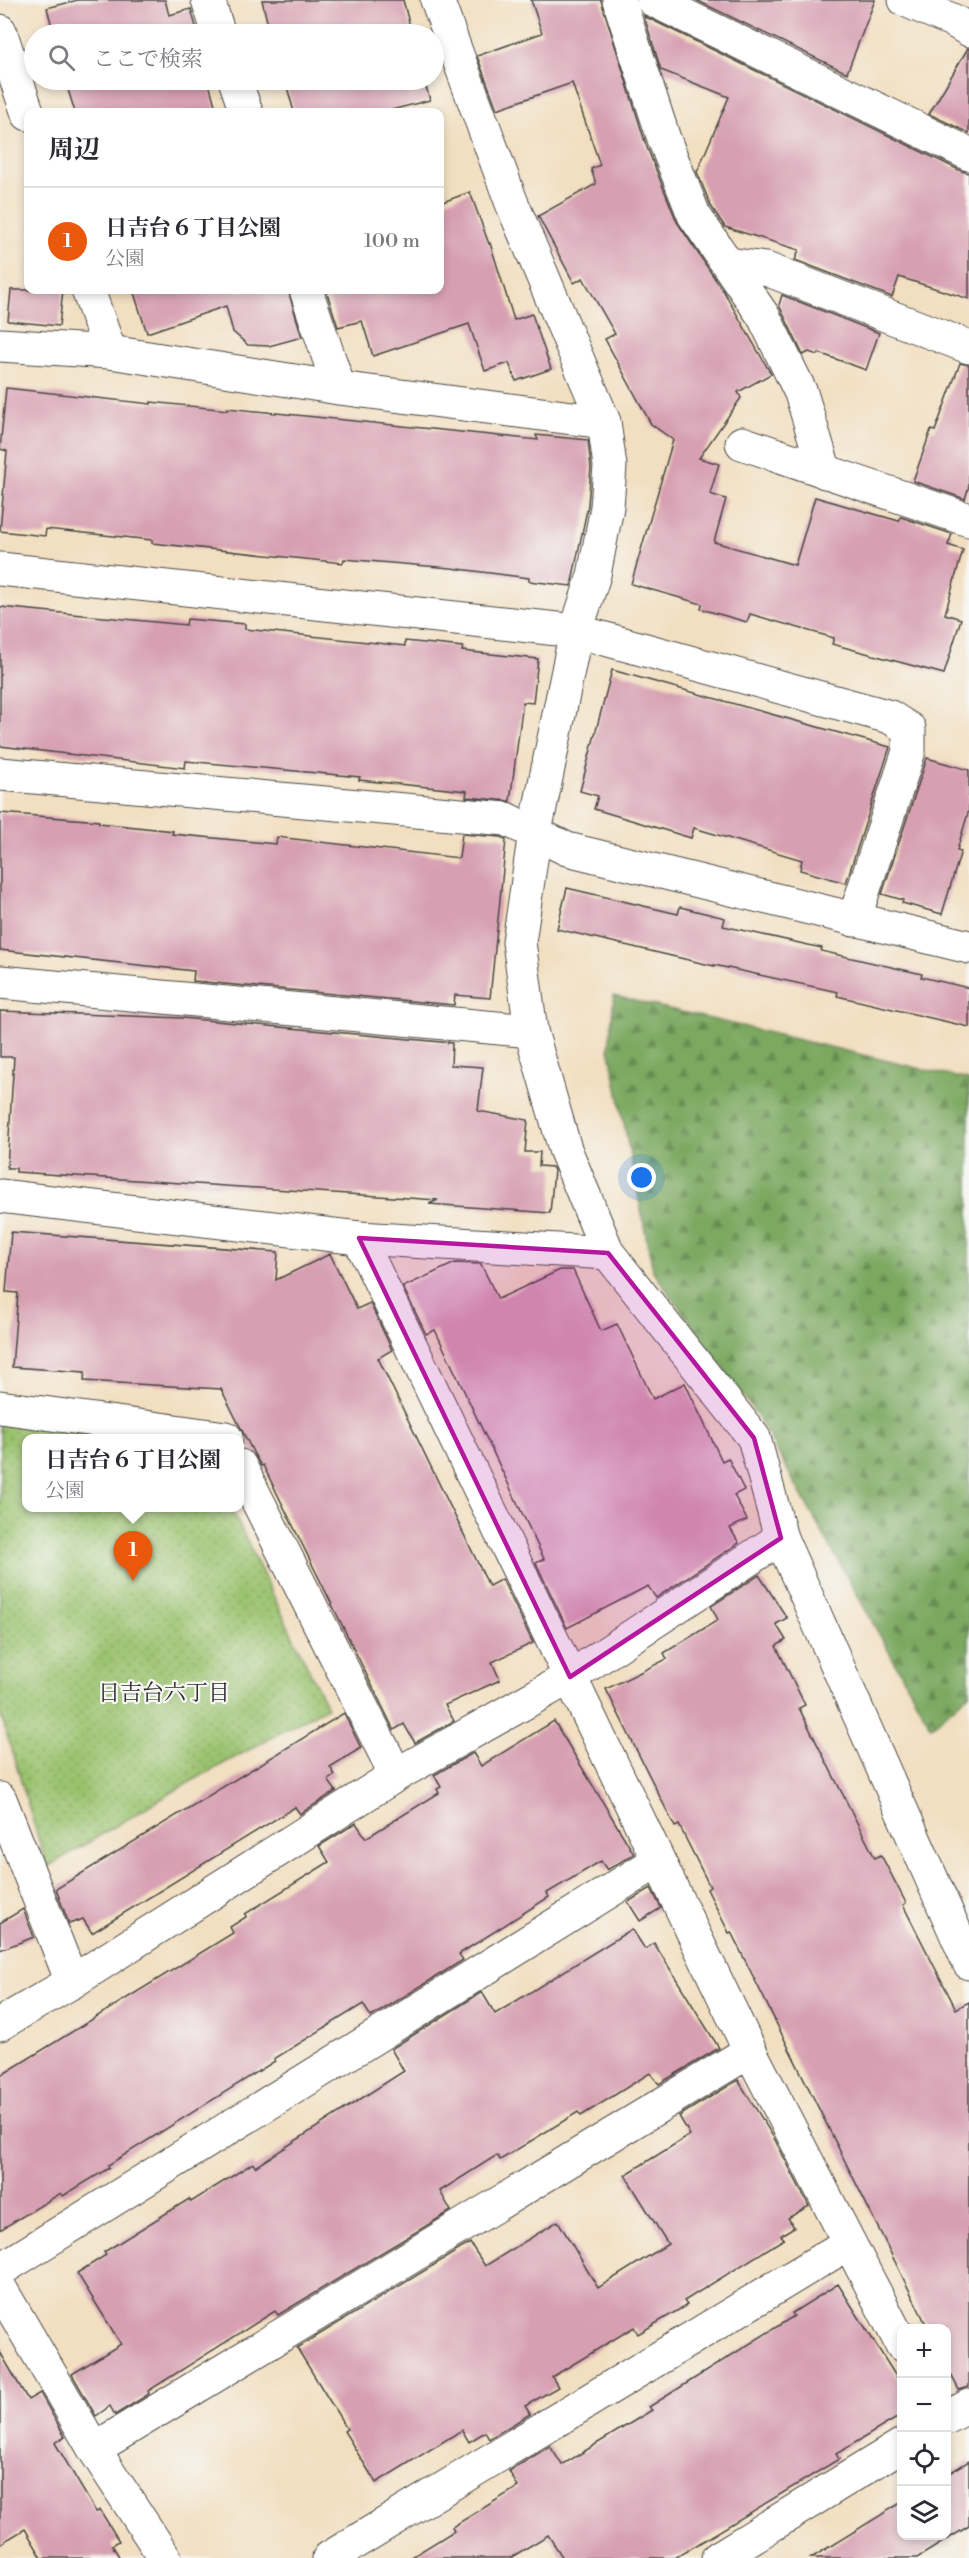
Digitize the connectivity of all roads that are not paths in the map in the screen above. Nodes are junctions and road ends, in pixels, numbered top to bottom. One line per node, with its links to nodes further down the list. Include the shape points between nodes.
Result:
1 (208, 0): 7 (street)
2 (437, 0): 20 (street, via 511,201)
3 (619, 0): 13 (street, via 664,139 694,215)
4 (653, 0): 12 (street)
5 (905, 0): 6 (street)
6 (960, 17)
7 (216, 24)
8 (0, 30): 10 (street)
9 (238, 90): 11 (street)
10 (26, 108)
11 (245, 108)
12 (969, 154)
13 (728, 264): 17 (street, via 766,269); 22 (street, via 764,317 801,393)
14 (89, 294): 18 (street)
15 (307, 294): 19 (street)
16 (0, 345): 18 (street)
17 (969, 347)
18 (110, 352): 19 (street)
19 (339, 388): 20 (street)
20 (604, 422): 25 (street, via 610,466 607,507 594,575)
21 (742, 443): 22 (street)
22 (825, 472): 23 (street)
23 (969, 520)
24 (0, 569): 25 (street)
25 (576, 631): 27 (street); 28 (street, via 890,717 909,729 909,751)
26 (0, 774): 27 (street, via 506,819)
27 (535, 832): 28 (street, via 567,849); 31 (street, via 519,942)
28 (854, 920): 29 (street)
29 (969, 947)
30 (0, 982): 31 (street)
31 (531, 1031): 34 (street, via 565,1149)
32 (0, 1196): 33 (street)
33 (359, 1238): 34 (street); 39 (street)
34 (608, 1253): 38 (street, via 754,1438)
35 (0, 1407): 36 (street)
36 (197, 1434)
37 (244, 1474): 40 (street)
38 (781, 1538): 39 (street); 43 (street)
39 (570, 1677): 40 (street); 42 (street)
40 (396, 1775): 44 (street)
41 (0, 1799): 44 (street)
42 (658, 1860): 46 (street); 48 (street)
43 (969, 1963)
44 (72, 1982): 45 (street)
45 (0, 2024)
46 (750, 2051): 47 (street); 54 (street)
47 (849, 2243): 50 (street); 56 (street)
48 (0, 2270)
49 (0, 2288): 54 (street)
50 (897, 2335)
51 (969, 2406): 52 (street)
52 (951, 2415)
53 (897, 2448): 57 (street)
54 (94, 2449): 55 (street)
55 (165, 2558)
56 (329, 2558)
57 (718, 2558)

